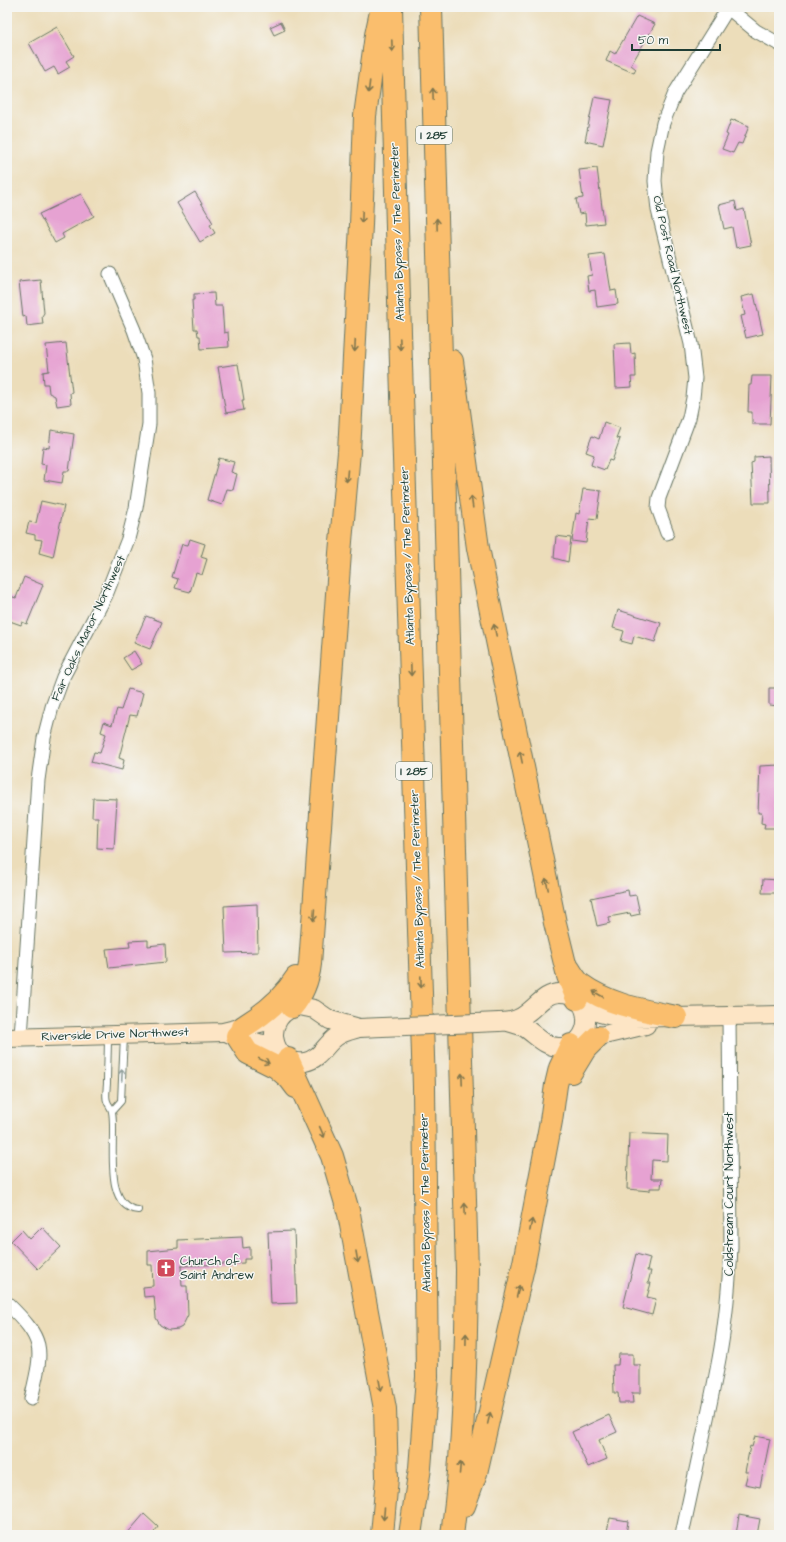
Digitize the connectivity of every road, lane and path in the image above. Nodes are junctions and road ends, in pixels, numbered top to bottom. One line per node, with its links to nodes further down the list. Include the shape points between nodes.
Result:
1 (382, 7): 9 (highway, one-way to 9, via 365,116 349,452)
2 (391, 7): 31 (highway, Atlanta Bypass / The Perimeter / I 285, one-way to 31, via 424,1110 427,1377 420,1468)
3 (431, 7): 6 (highway, I 285, one-way to 3)
4 (728, 8): 5 (street, via 756,31); 8 (street, Old Post Road Northwest, via 675,93 663,123 657,151 655,180 658,210 691,344 695,378 689,418 659,498 658,508)
5 (779, 44)
6 (438, 263): 10 (highway, one-way to 6, via 478,548); 32 (highway, I 285, one-way to 6, via 462,1438 467,1270)
7 (110, 274): 21 (street, Fair Oaks Manor Northwest, via 144,359 149,393 148,424 136,508 128,539 106,595 63,677 44,738)
8 (667, 533)
9 (312, 940): 12 (highway, via 308,978 304,989); 18 (highway, via 290,987 276,1003)
10 (565, 964): 11 (highway); 15 (highway, one-way to 10, via 612,1002 579,983)
11 (580, 1003): 15 (street, via 600,1013 620,1018); 16 (street, via 569,995 552,994 527,1014); 22 (street, via 586,1014 585,1030)
12 (285, 1012): 17 (street, via 307,1006 330,1020); 18 (street, Riverside Drive Northwest, via 268,1021); 23 (street, via 274,1031)
13 (779, 1015): 14 (street)
14 (729, 1016): 15 (street); 33 (street, Coldstream Court Northwest, via 729,1274 719,1360)
15 (676, 1017): 20 (street)
16 (503, 1022): 17 (street, bridge); 22 (street, via 526,1029 552,1046 560,1047)
17 (359, 1028): 23 (street, Riverside Drive Northwest, via 337,1036 320,1055 305,1062 297,1062)
18 (234, 1032): 19 (street, Riverside Drive Northwest); 23 (street, Riverside Drive Northwest); 24 (highway, one-way to 24, via 248,1053 276,1067 290,1079)
19 (116, 1034): 21 (street, Riverside Drive Northwest); 25 (lane, via 107,1100); 25 (lane, one-way to 19, via 121,1101)
20 (597, 1037): 22 (street); 26 (highway, via 584,1049 576,1062)
21 (14, 1038)
22 (573, 1043): 26 (highway, via 560,1068)
23 (282, 1052): 24 (highway)
24 (308, 1102): 30 (highway, one-way to 30, via 332,1156 349,1214 385,1409 387,1478)
25 (112, 1111): 27 (lane, via 115,1184 126,1206)
26 (551, 1121): 32 (highway, one-way to 26, via 476,1473 524,1263)
27 (138, 1210)
28 (7, 1303): 29 (street, via 29,1325 38,1344 38,1368)
29 (31, 1399)
30 (382, 1535)
31 (410, 1535)
32 (452, 1535)
33 (682, 1535)

